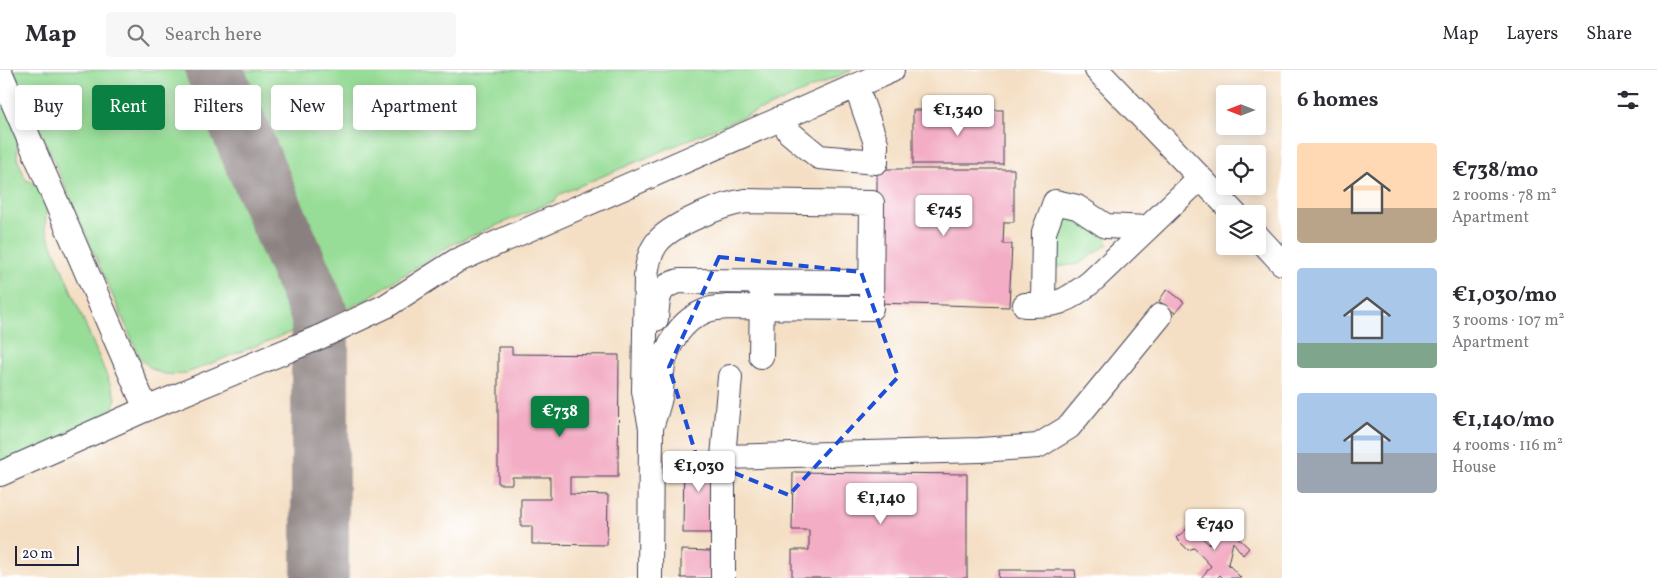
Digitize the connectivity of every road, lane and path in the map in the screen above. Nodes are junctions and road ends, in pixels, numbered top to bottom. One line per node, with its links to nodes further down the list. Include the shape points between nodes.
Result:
1 (892, 70): 4 (lane)
2 (1097, 70): 6 (lane)
3 (0, 72): 18 (lane)
4 (856, 86): 5 (lane); 5 (lane, via 876,143 876,162 819,157 790,133)
5 (781, 118): 18 (lane, via 456,261 386,306 320,337)
6 (1200, 178): 7 (lane); 8 (lane)
7 (1226, 205)
8 (1147, 228): 8 (lane, via 1072,297 1060,303 1034,305 1044,232 1055,202 1077,208 1106,226)
9 (1266, 246): 10 (lane)
10 (1282, 263)
11 (762, 282): 12 (lane); 13 (lane); 15 (lane, via 679,281 668,284 658,298 656,328)
12 (871, 282): 13 (lane, via 871,308); 15 (lane, via 872,203 733,203 668,232 656,244 648,260 646,277)
13 (762, 308): 16 (lane); 19 (lane, via 709,310 696,316 674,336 666,353 661,392)
14 (1160, 316): 20 (lane, via 1069,427 1038,446)
15 (645, 351): 19 (lane, via 644,392)
16 (761, 356)
17 (730, 377): 20 (lane)
18 (146, 409): 21 (lane)
19 (651, 428): 22 (lane)
20 (723, 457): 23 (lane)
21 (0, 474)
22 (650, 578)
23 (723, 578)

